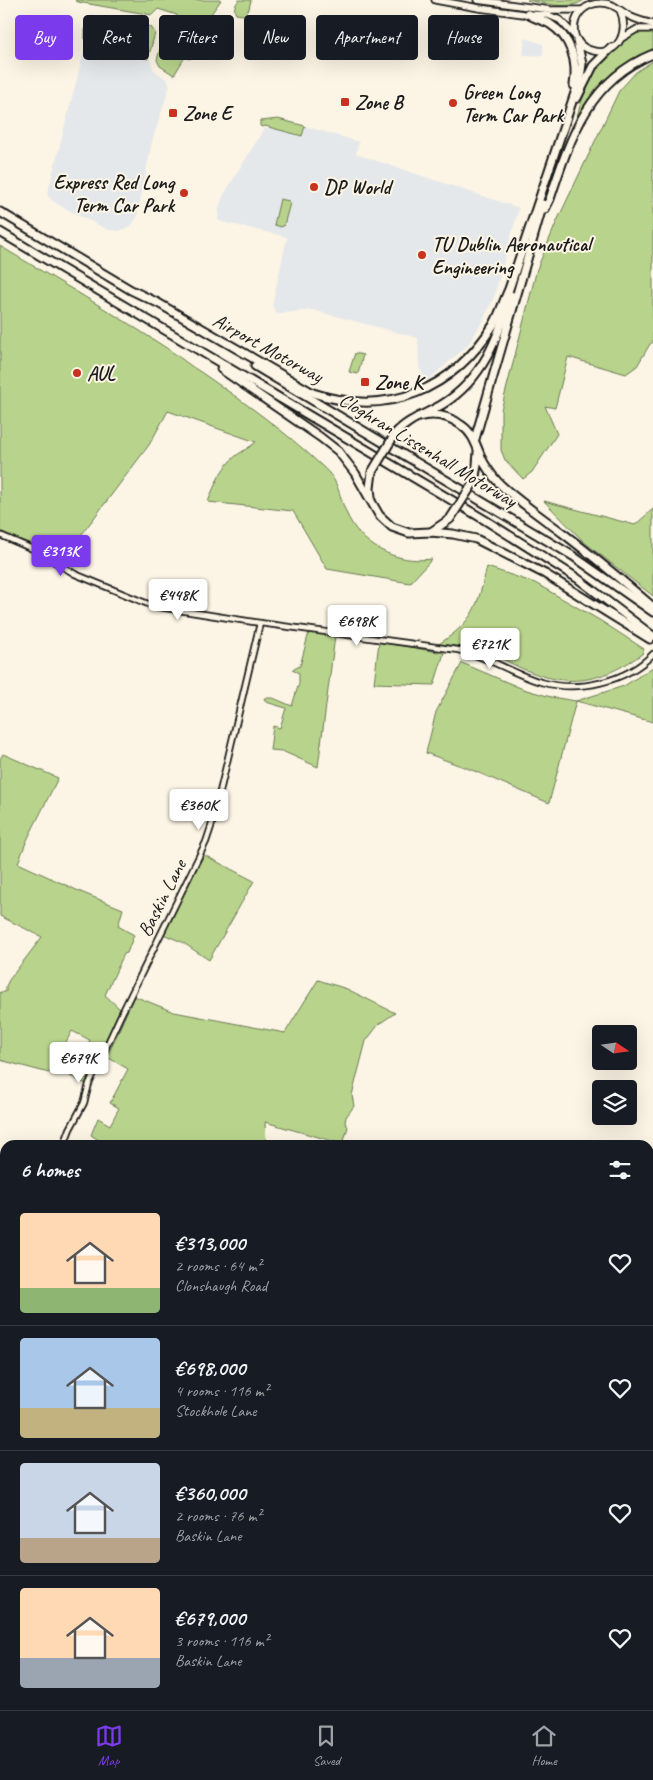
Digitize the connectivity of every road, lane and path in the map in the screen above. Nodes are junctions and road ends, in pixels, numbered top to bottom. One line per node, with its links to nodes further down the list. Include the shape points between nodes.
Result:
1 (435, 0): 5 (main road)
2 (477, 0): 3 (main road, via 551,10)
3 (582, 10): 4 (main road, via 601,3 612,4); 8 (main road, via 575,24)
4 (620, 10): 6 (main road, via 637,20); 9 (main road, via 624,28)
5 (528, 14): 8 (main road, via 554,17); 12 (highway, via 560,32 573,53 576,76)
6 (653, 24)
7 (653, 29): 9 (main road, via 638,29)
8 (576, 39): 10 (main road, via 594,51); 12 (highway, Airport Motorway, via 582,70)
9 (619, 41): 10 (main road)
10 (611, 48): 15 (highway, via 593,66 577,99)
11 (653, 54): 15 (highway, via 635,62 610,81 590,103)
12 (568, 112): 13 (highway, Airport Motorway)
13 (537, 209): 17 (highway, Airport Motorway, via 495,322 476,348 431,386 392,400 348,402 313,393); 19 (highway, via 500,329 488,356 456,396)
14 (0, 212): 17 (highway, Airport Motorway)
15 (539, 221): 20 (highway)
16 (0, 232): 18 (highway)
17 (131, 290): 26 (highway, Cloghran Lissenhall Motorway, via 573,556)
18 (154, 324): 22 (highway, via 330,444 350,465); 28 (highway, Cloghran Lissenhall Motorway, via 485,520 577,578)
19 (418, 417): 20 (highway, via 428,414 448,418 463,426); 22 (highway, bridge, via 407,422 395,434 372,472)
20 (474, 439): 21 (highway)
21 (478, 449): 23 (highway, bridge, via 474,482 450,519); 25 (highway, via 492,476 505,489)
22 (372, 503): 23 (highway, via 392,527 409,533)
23 (430, 532): 29 (highway, via 476,539 545,574)
24 (0, 535): 27 (street, via 35,550 75,574 142,603)
25 (653, 607)
26 (653, 612)
27 (260, 623): 30 (street, via 468,652 527,677 558,685 592,685 610,680); 31 (street, Baskin Lane, via 206,842 117,1023)
28 (653, 636)
29 (653, 641)
30 (651, 656)
31 (66, 1140)

